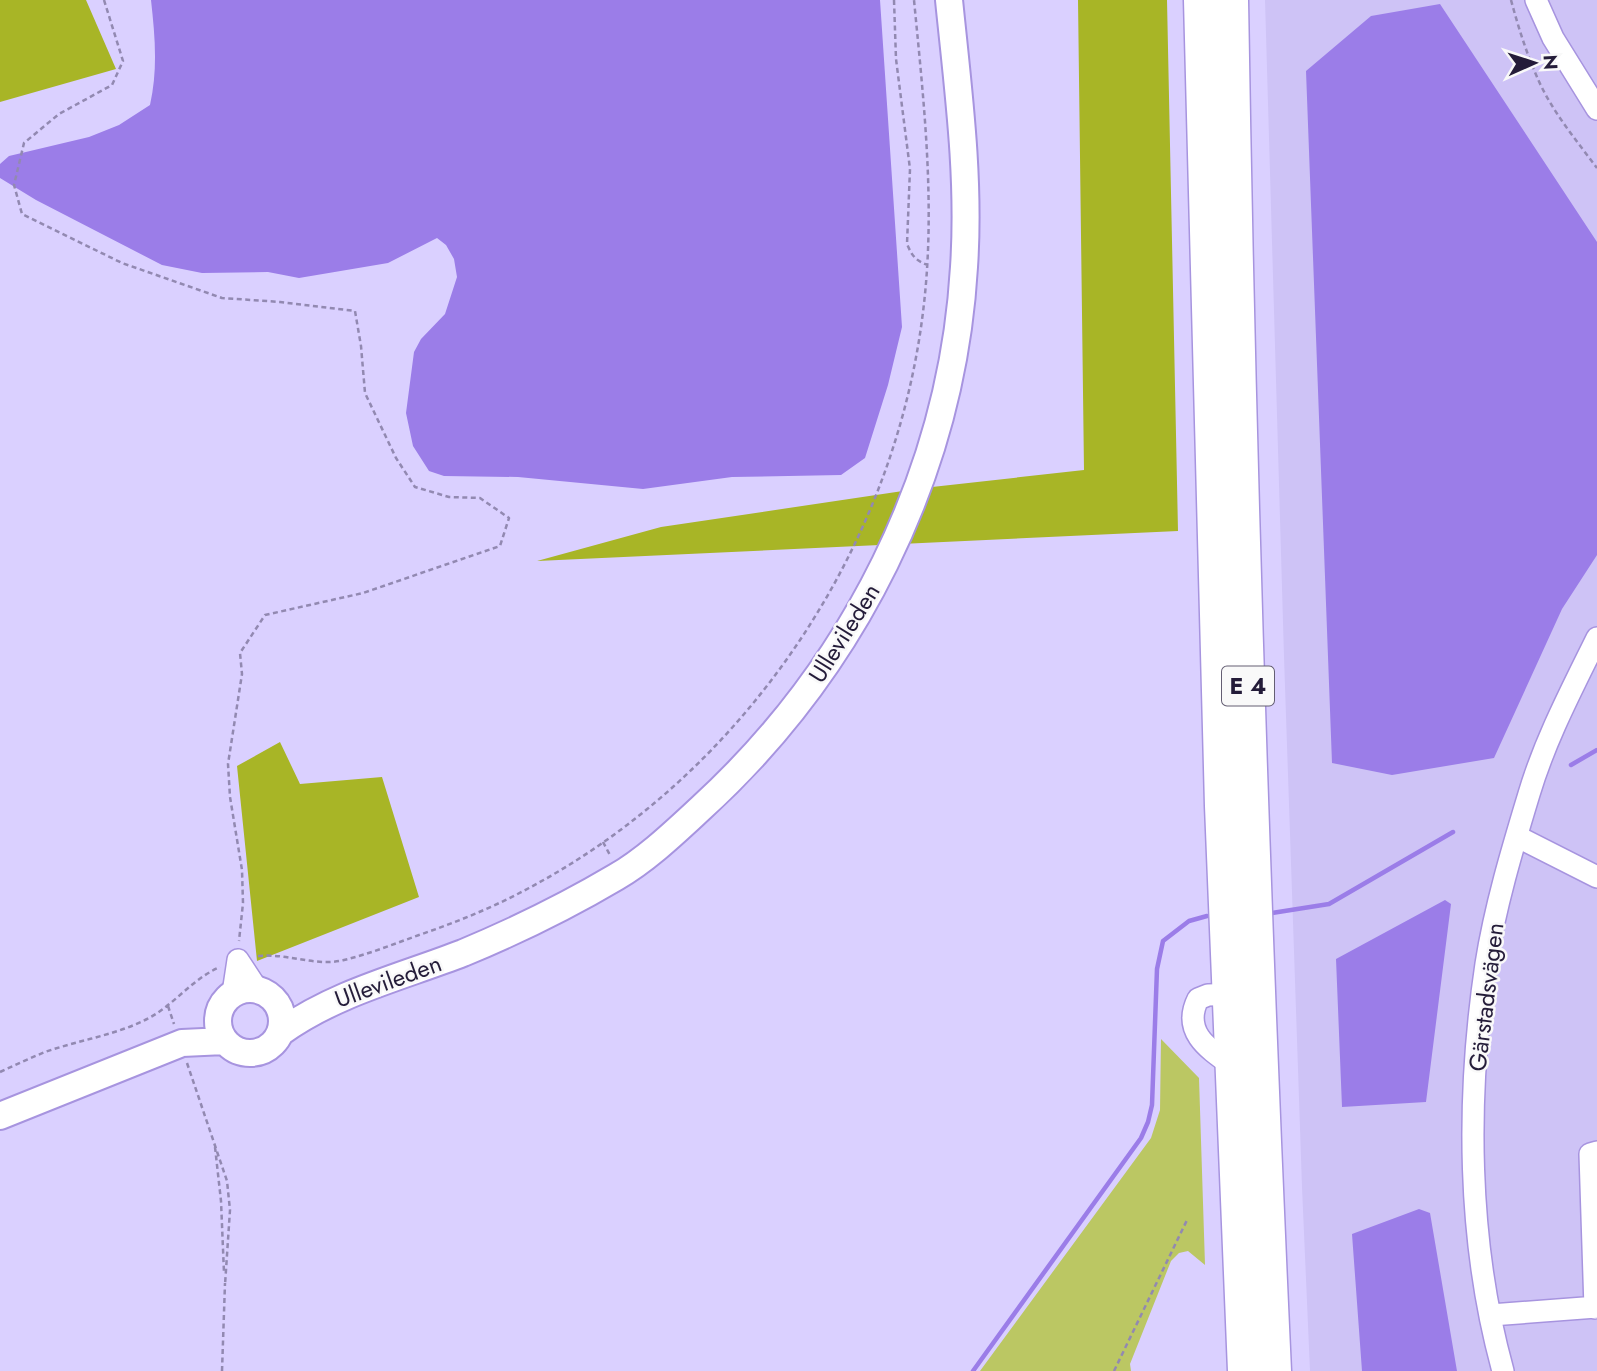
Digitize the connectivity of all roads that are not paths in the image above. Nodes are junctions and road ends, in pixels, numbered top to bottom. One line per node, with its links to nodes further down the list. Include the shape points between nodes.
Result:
1 (949, 0): 14 (main road, Ullevileden, via 967,205 958,323 945,394 921,475 885,565 851,627 768,742 686,822 621,874 541,919)
2 (1200, 0): 11 (highway, E 4)
3 (1232, 0): 12 (highway, E 4, via 1243,541)
4 (1536, 0): 5 (street, via 1553,38)
5 (1597, 109)
6 (1597, 638): 7 (street, Gärstadsvägen, via 1558,719 1529,793)
7 (1518, 837): 8 (street); 22 (street, Gärstadsvägen, via 1486,962 1478,1024 1475,1191)
8 (1597, 877)
9 (236, 962): 10 (street)
10 (245, 991): 13 (main road, via 269,995); 15 (main road, via 221,1007)
11 (1228, 994): 12 (street); 23 (highway, E 4)
12 (1259, 994): 24 (highway, E 4)
13 (279, 1005): 14 (main road, Ullevileden); 16 (main road)
14 (322, 1005): 16 (main road, Ullevileden)
15 (218, 1016): 17 (main road); 18 (main road)
16 (281, 1032): 17 (main road, via 271,1046 256,1053 239,1051)
17 (225, 1041): 18 (main road)
18 (180, 1043): 19 (main road)
19 (0, 1116)
20 (1597, 1152): 21 (street, via 1590,1154)
21 (1596, 1308): 22 (street)
22 (1491, 1315): 25 (street, Gärstadsvägen)
23 (1244, 1371)
24 (1275, 1371)
25 (1503, 1371)

